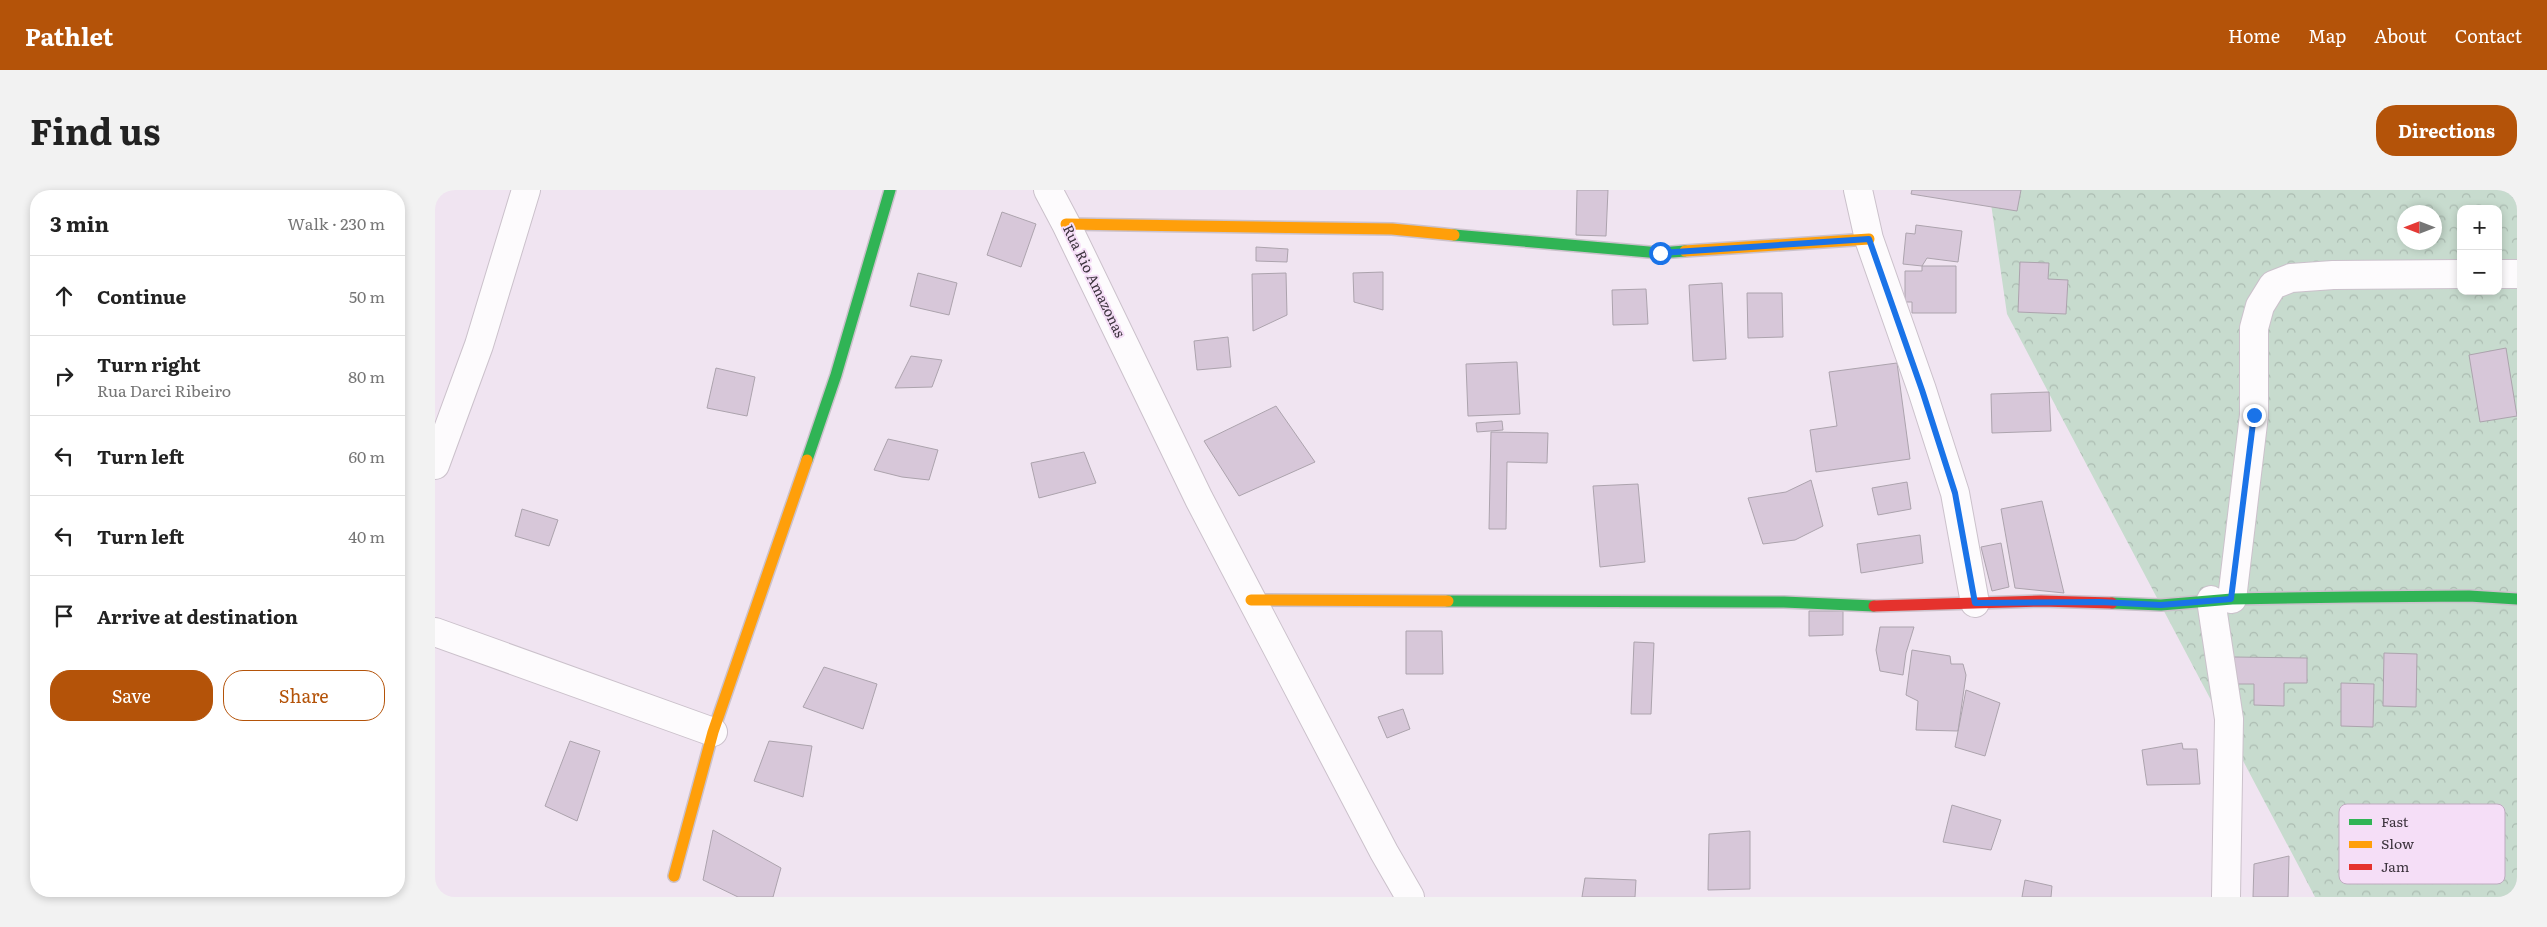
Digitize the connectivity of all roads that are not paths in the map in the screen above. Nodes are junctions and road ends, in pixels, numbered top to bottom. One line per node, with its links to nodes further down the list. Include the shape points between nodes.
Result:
1 (525, 190): 10 (street, via 479,345)
2 (890, 190): 16 (street, via 836,375)
3 (1048, 190): 5 (street, Rua Rio Amazonas)
4 (1858, 190): 6 (street)
5 (1067, 224): 6 (street, via 1392,229 1660,253); 13 (street, Rua Rio Amazonas)
6 (1869, 239): 14 (street, via 1955,493)
7 (2457, 274): 11 (street, via 2333,275 2291,278 2273,285 2260,306 2254,328 2254,415)
8 (2502, 274): 9 (street)
9 (2517, 274)
10 (435, 465)
11 (2221, 599): 12 (street, via 2469,596); 14 (street, via 2161,605); 19 (street, via 2229,719)
12 (2517, 599)
13 (1251, 600): 14 (street, via 1784,602 1888,607); 18 (street, Rua Rio Amazonas)
14 (1975, 603)
15 (435, 632): 16 (street)
16 (713, 732): 17 (street)
17 (673, 876)
18 (1410, 897)
19 (2226, 897)

